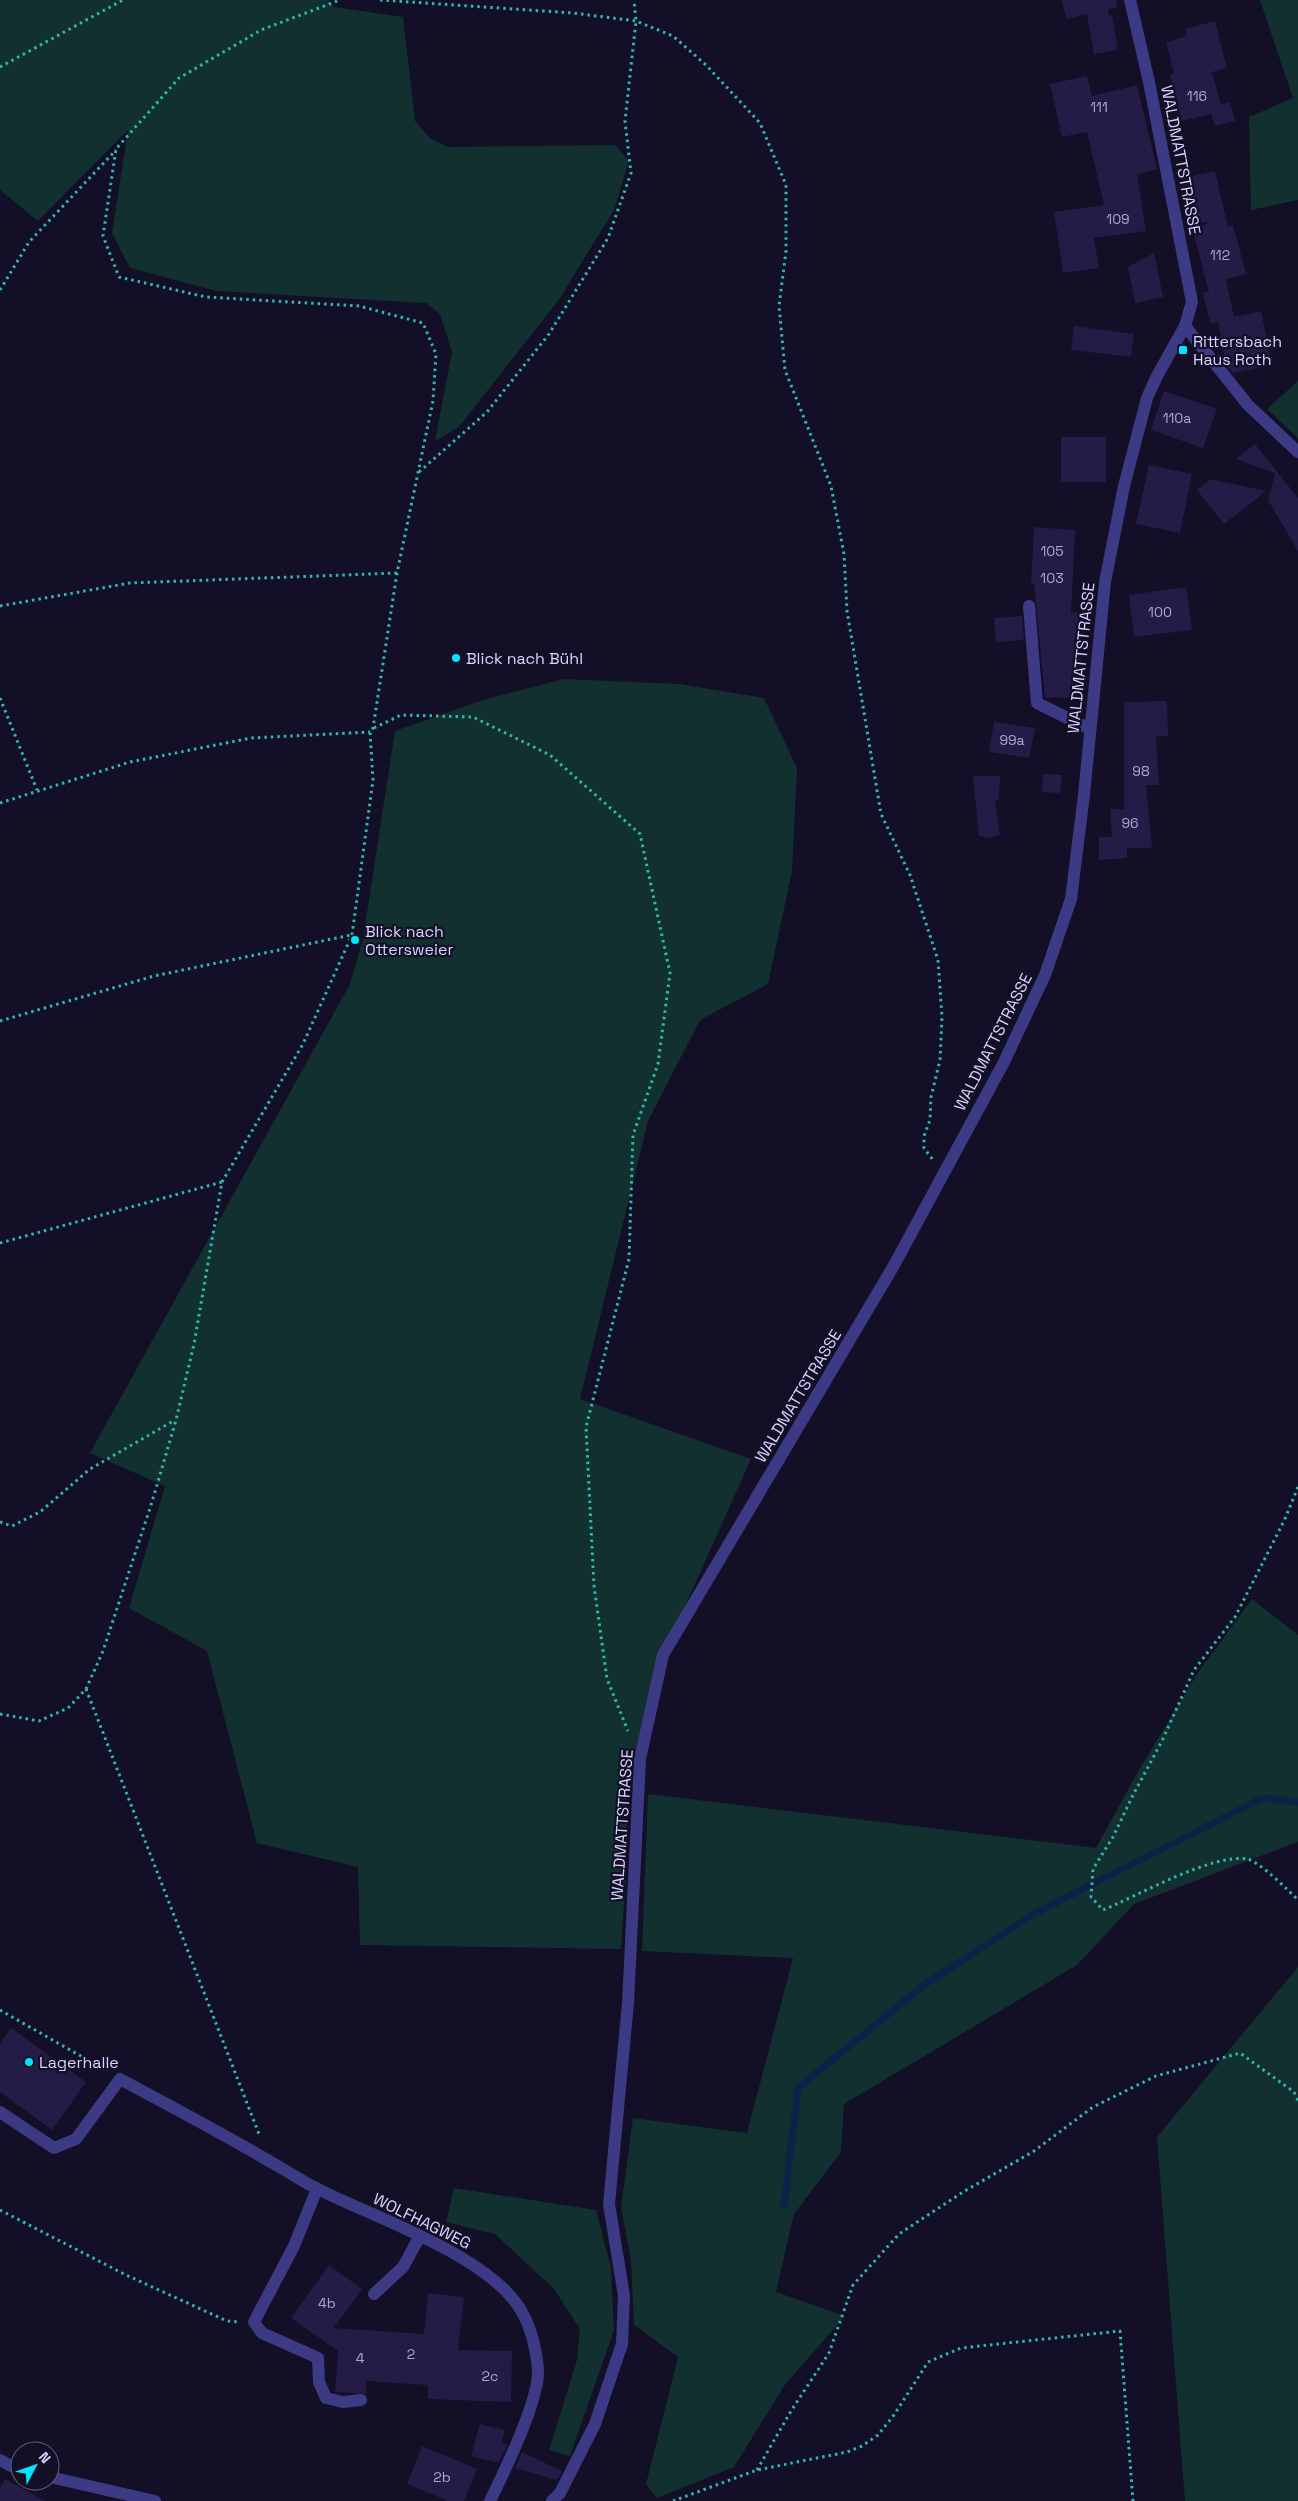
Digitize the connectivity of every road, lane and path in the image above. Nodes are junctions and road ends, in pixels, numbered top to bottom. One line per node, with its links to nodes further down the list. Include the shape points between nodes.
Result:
1 (123, 0): 7 (path)
2 (340, 0): 8 (path, via 261,30 179,78)
3 (380, 0): 6 (path, via 573,12)
4 (634, 0): 6 (path)
5 (1130, 0): 10 (street, WALDMATTSTRASSE, via 1192,302)
6 (636, 21): 12 (path, via 625,121 631,173 608,238 549,334 487,412); 23 (path, via 673,36 706,65 760,123 786,185 786,251 779,306 785,370 831,486 844,554 847,611 881,814 910,875 938,960 942,1017 940,1060 924,1148)
7 (0, 67)
8 (116, 149): 9 (path, via 29,242); 12 (path, via 103,236 119,277 206,297 359,306 423,323 436,354 433,401)
9 (0, 290)
10 (1186, 326): 11 (street, via 1248,405); 17 (street, WALDMATTSTRASSE, via 1156,376 1124,486 1105,582)
11 (1298, 452)
12 (418, 472): 13 (path)
13 (397, 573): 14 (path, via 130,583); 18 (path)
14 (0, 606)
15 (1029, 606): 17 (street, via 1036,703)
16 (0, 698): 19 (path)
17 (1090, 729): 23 (street, WALDMATTSTRASSE, via 1068,907 1045,975 1003,1064)
18 (372, 730): 19 (path, via 251,738 130,762); 21 (path, via 373,780); 31 (path, via 401,716 473,718 550,756 640,834 670,974 658,1064 633,1135 629,1259 586,1427 594,1586 607,1680)
19 (37, 790): 20 (path)
20 (0, 803)
21 (352, 935): 22 (path, via 154,976); 24 (path, via 303,1044)
22 (0, 1021)
23 (944, 1171): 48 (street, WALDMATTSTRASSE, via 892,1267 664,1655 640,1759 628,2003 610,2204 624,2296 622,2344 595,2424 560,2493)
24 (222, 1182): 25 (path); 26 (path, via 194,1344)
25 (0, 1243)
26 (176, 1420): 28 (path, via 90,1469 40,1512 12,1526); 29 (path, via 103,1651)
27 (1298, 1487): 32 (path, via 1234,1616 1194,1670 1162,1741 1093,1870 1091,1897 1103,1910 1223,1860 1249,1859)
28 (0, 1522)
29 (86, 1689): 30 (path, via 68,1708 38,1722); 37 (path)
30 (0, 1714)
31 (629, 1733)
32 (1298, 1900)
33 (0, 2010): 34 (path)
34 (120, 2079): 36 (street, via 76,2139 54,2148); 37 (street, WOLFHAGWEG)
35 (1298, 2101): 44 (path, via 1294,2092 1240,2053 1156,2076 1092,2107 1034,2151 899,2234 852,2285 829,2353)
36 (0, 2112)
37 (269, 2161): 38 (street, WOLFHAGWEG)
38 (318, 2189): 40 (street, WOLFHAGWEG); 42 (street, via 294,2246)
39 (0, 2210): 42 (path, via 126,2275 227,2321)
40 (420, 2236): 41 (street, via 403,2267); 47 (street, WOLFHAGWEG, via 473,2265 510,2295 524,2315 534,2347 538,2374 531,2402)
41 (374, 2294)
42 (254, 2322): 43 (street, via 262,2333 318,2358 319,2382 326,2398 343,2402)
43 (361, 2400)
44 (758, 2470): 49 (path); 50 (path, via 862,2446 878,2435 894,2415 928,2362 962,2348 1120,2331)
45 (60, 2480): 46 (street)
46 (155, 2501)
47 (490, 2501)
48 (552, 2501)
49 (673, 2501)
50 (1132, 2501)

